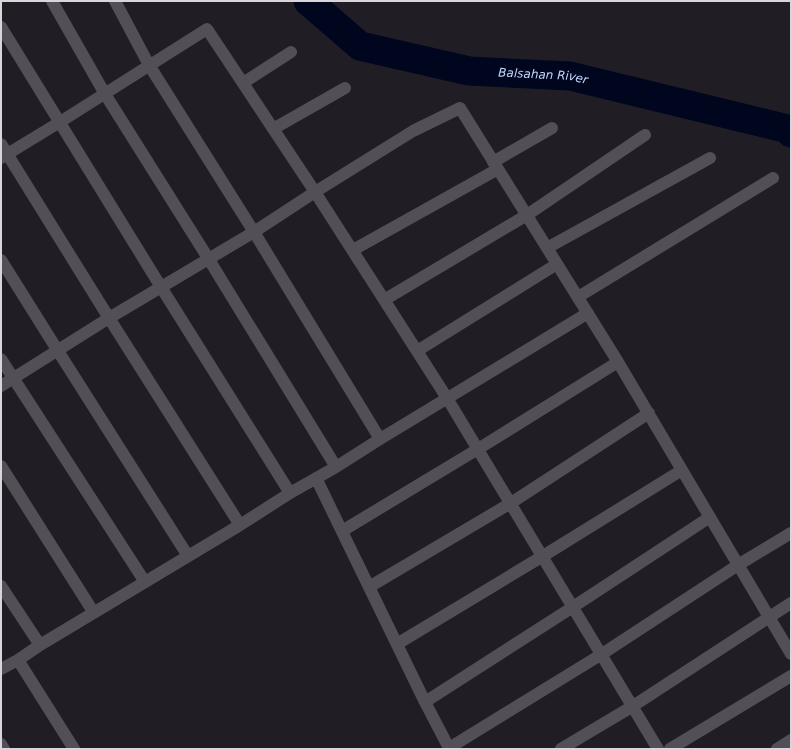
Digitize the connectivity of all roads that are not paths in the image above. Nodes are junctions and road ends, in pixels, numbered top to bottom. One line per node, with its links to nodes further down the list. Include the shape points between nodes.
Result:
1 (52, 1): 8 (street)
2 (115, 1): 5 (street)
3 (1, 28): 9 (street)
4 (291, 52): 6 (street)
5 (149, 65): 6 (street, via 207,29); 8 (street); 19 (street)
6 (243, 83): 11 (street)
7 (345, 88): 11 (street)
8 (105, 94): 9 (street); 22 (street)
9 (60, 122): 13 (street); 25 (street)
10 (552, 128): 15 (street)
11 (273, 129): 17 (street)
12 (645, 135): 18 (street)
13 (3, 152): 29 (street)
14 (710, 158): 20 (street)
15 (496, 165): 17 (street, via 460,108 413,131); 18 (street); 21 (street)
16 (773, 178): 26 (street)
17 (315, 192): 19 (street); 21 (street)
18 (527, 215): 20 (street); 27 (street)
19 (254, 232): 22 (street); 38 (street)
20 (547, 248): 24 (street)
21 (352, 250): 27 (street)
22 (208, 258): 25 (street); 41 (street)
23 (1, 260): 30 (street)
24 (557, 264): 26 (street); 31 (street)
25 (161, 287): 29 (street); 44 (street)
26 (578, 297): 28 (street)
27 (384, 300): 31 (street)
28 (588, 313): 33 (street); 36 (street)
29 (109, 318): 30 (street); 47 (street)
30 (58, 351): 34 (street); 50 (street)
31 (417, 351): 36 (street)
32 (1, 359): 34 (street)
33 (618, 362): 37 (street); 39 (street)
34 (13, 378): 35 (street); 53 (street)
35 (1, 386)
36 (447, 398): 38 (street); 39 (street)
37 (648, 413): 42 (street); 45 (street)
38 (380, 439): 41 (street)
39 (478, 449): 45 (street); 48 (street)
40 (1, 466): 58 (street)
41 (336, 467): 43 (street)
42 (682, 470): 46 (street); 51 (street)
43 (316, 478): 44 (street); 48 (street)
44 (290, 493): 47 (street)
45 (511, 503): 51 (street); 55 (street)
46 (710, 517): 52 (street); 57 (street)
47 (240, 525): 50 (street)
48 (342, 531): 55 (street)
49 (791, 533): 52 (street)
50 (188, 556): 53 (street)
51 (543, 556): 57 (street); 60 (street)
52 (738, 565): 59 (street); 62 (street)
53 (145, 582): 58 (street)
54 (1, 586): 61 (street)
55 (369, 587): 60 (street)
56 (791, 603): 59 (street)
57 (573, 607): 62 (street); 67 (street)
58 (94, 613): 61 (street)
59 (769, 617): 63 (street); 68 (street)
60 (397, 644): 67 (street)
61 (40, 645): 64 (street)
62 (602, 654): 68 (street); 71 (street)
63 (791, 654)
64 (18, 660): 65 (street); 73 (street)
65 (1, 669)
66 (791, 676): 76 (street)
67 (425, 702): 71 (street)
68 (633, 706): 74 (street); 75 (street)
69 (791, 740): 77 (street)
70 (1, 744): 72 (street)
71 (449, 748)
72 (4, 749)
73 (74, 749)
74 (561, 749)
75 (658, 749)
76 (670, 749)
77 (777, 749)

